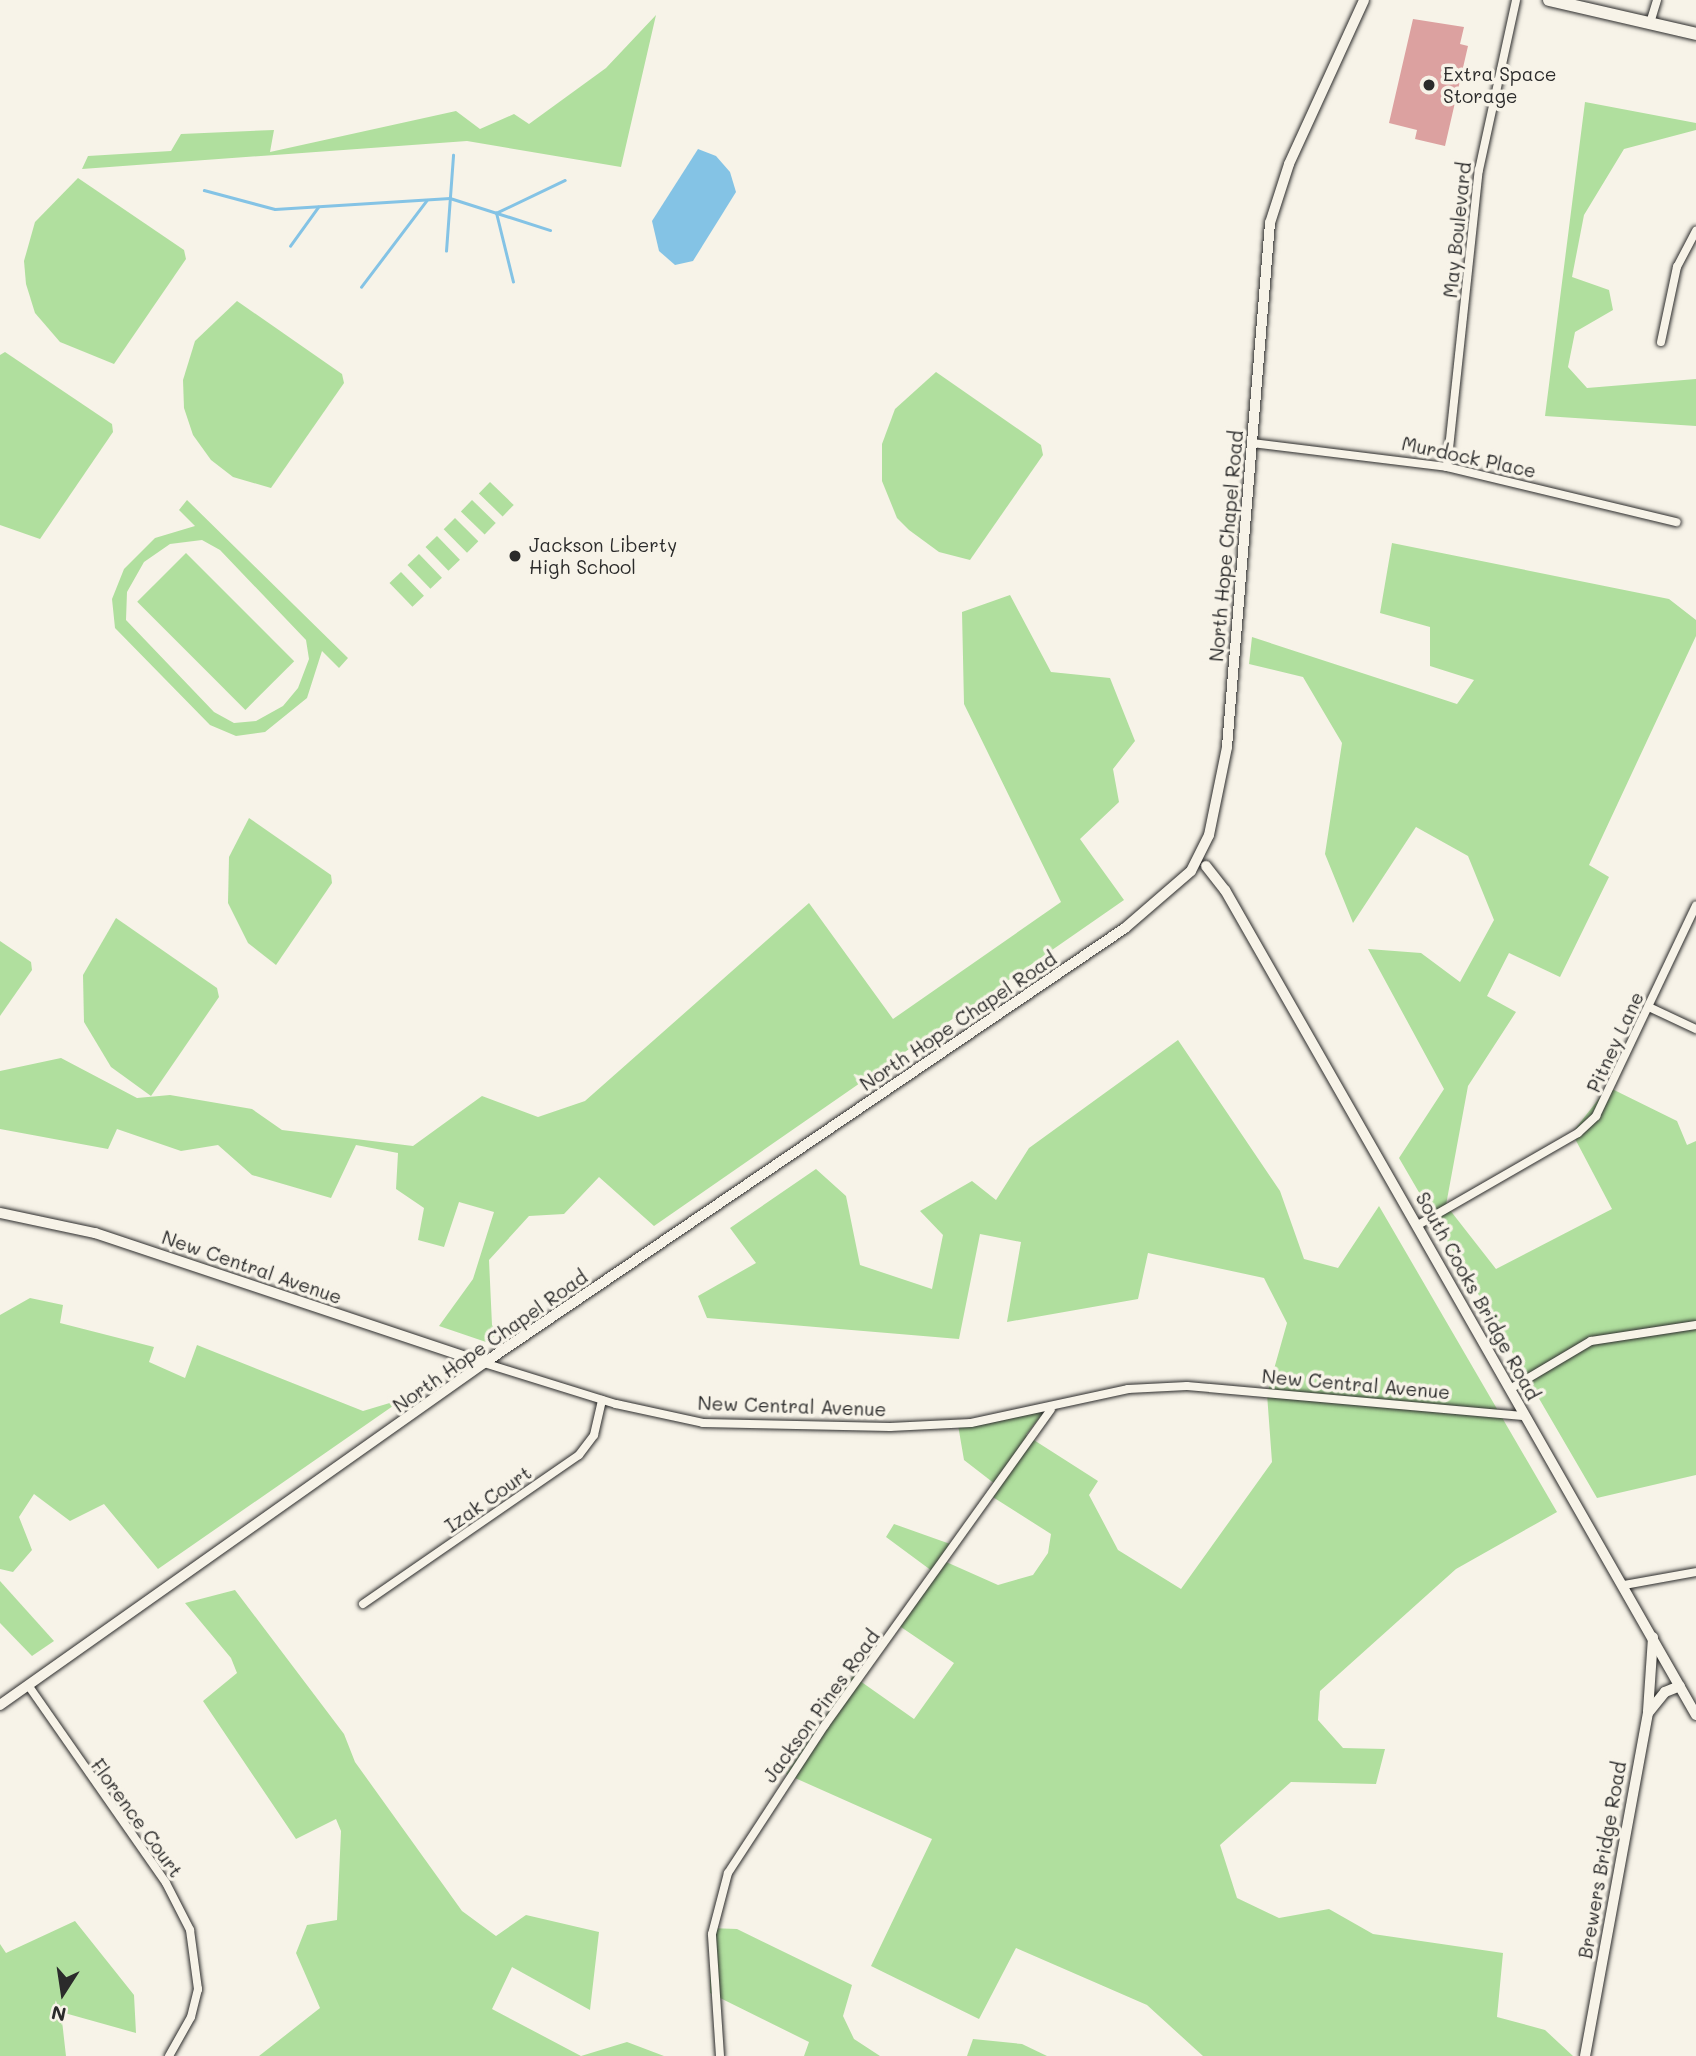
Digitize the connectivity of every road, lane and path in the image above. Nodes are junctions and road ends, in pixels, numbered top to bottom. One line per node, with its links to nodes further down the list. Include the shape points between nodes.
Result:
1 (1364, 0): 9 (main road, North Hope Chapel Road, via 1289,164 1270,223)
2 (1516, 0): 10 (street, May Boulevard, via 1479,170)
3 (1549, 0): 5 (main road)
4 (1657, 0): 5 (street)
5 (1650, 23): 6 (main road)
6 (1696, 34)
7 (1696, 232): 8 (street, via 1677,267)
8 (1661, 342)
9 (1252, 443): 10 (street, Murdock Place); 12 (main road, North Hope Chapel Road, via 1223,776)
10 (1447, 467): 11 (street, Murdock Place)
11 (1676, 522)
12 (1203, 861): 17 (main road, South Cooks Bridge Road); 19 (main road, North Hope Chapel Road, via 1125,928)
13 (1696, 905): 14 (street, Pitney Lane)
14 (1649, 1007): 15 (street); 17 (street, Pitney Lane, via 1609,1095 1588,1125)
15 (1696, 1029)
16 (0, 1213): 19 (main road, New Central Avenue, via 95,1233)
17 (1418, 1225): 20 (main road, South Cooks Bridge Road)
18 (1696, 1325): 20 (street, via 1591,1341)
19 (484, 1363): 21 (street, New Central Avenue); 28 (main road, North Hope Chapel Road)
20 (1510, 1389): 23 (main road, South Cooks Bridge Road)
21 (602, 1400): 22 (street, New Central Avenue, via 658,1415 747,1425 933,1425); 26 (street, Izak Court, via 594,1435 579,1455)
22 (1051, 1409): 23 (street, New Central Avenue, via 1128,1389 1187,1386); 34 (street, Jackson Pines Road, via 732,1864 712,1934)
23 (1526, 1416): 25 (main road, South Cooks Bridge Road)
24 (1696, 1572): 25 (street)
25 (1624, 1585): 27 (main road, South Cooks Bridge Road)
26 (363, 1604)
27 (1653, 1637): 29 (main road, South Cooks Bridge Road); 31 (main road, Brewers Bridge Road)
28 (28, 1685): 30 (main road, North Hope Chapel Road); 33 (street, Florence Court, via 166,1883 190,1930 198,1989 191,2017)
29 (1680, 1686): 31 (main road, via 1665,1692); 32 (main road, South Cooks Bridge Road)
30 (0, 1705)
31 (1648, 1713): 35 (main road, Brewers Bridge Road)
32 (1696, 1714)
33 (169, 2056)
34 (720, 2056)
35 (1585, 2056)

